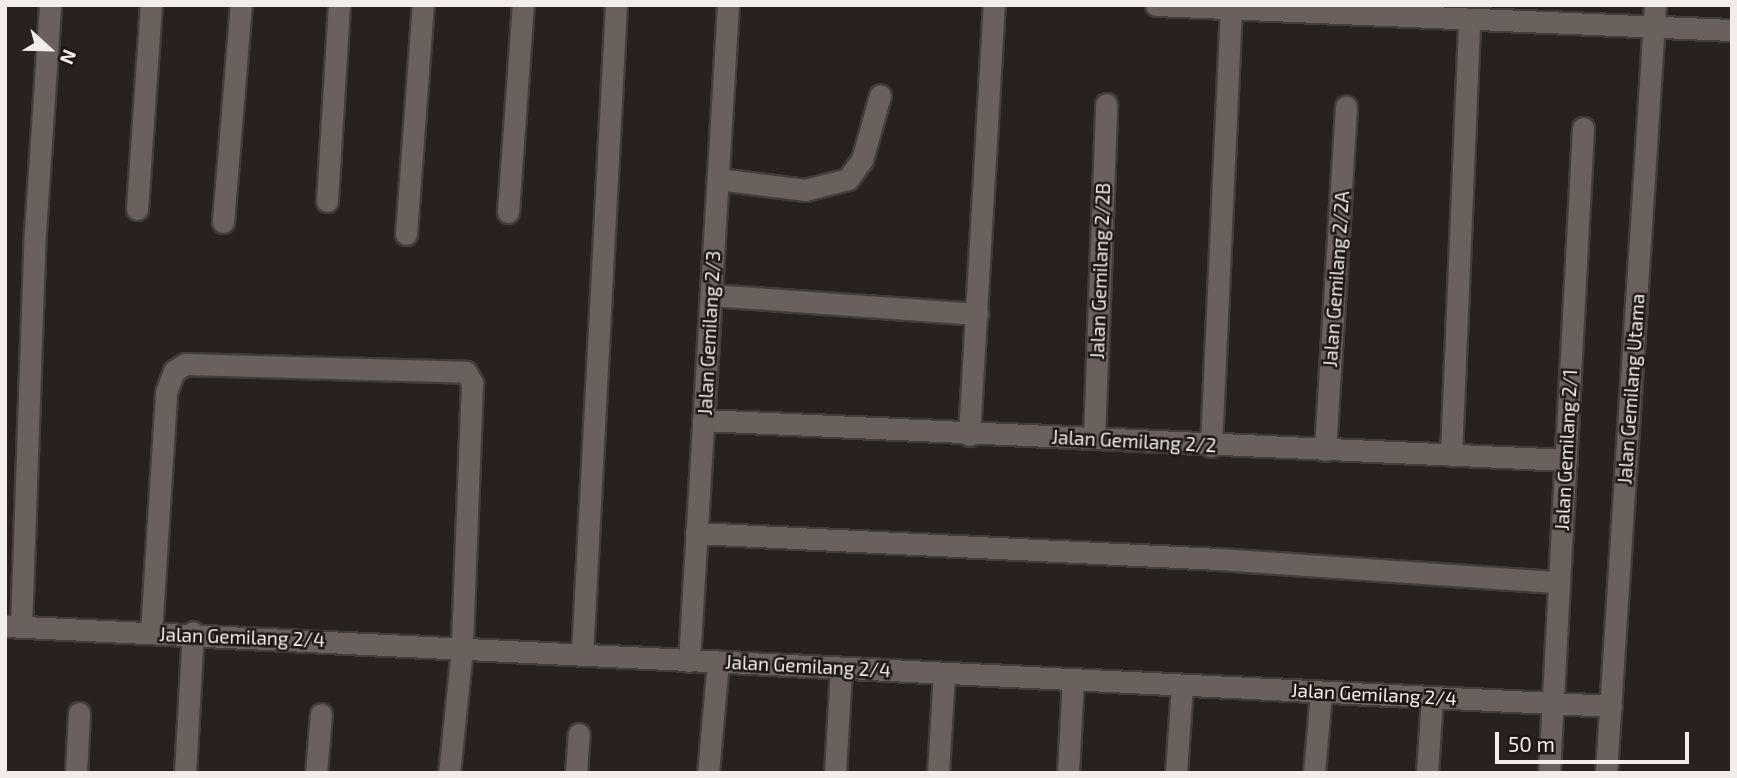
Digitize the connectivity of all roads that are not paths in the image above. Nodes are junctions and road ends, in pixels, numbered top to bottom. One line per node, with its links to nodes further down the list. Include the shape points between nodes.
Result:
1 (50, 5): 37 (street)
2 (151, 5): 22 (street)
3 (241, 5): 24 (street)
4 (339, 5): 21 (street)
5 (424, 5): 25 (street)
6 (523, 5): 23 (street)
7 (616, 5): 41 (street)
8 (728, 5): 20 (street, Jalan Gemilang 2/3)
9 (995, 5): 27 (street)
10 (1156, 5): 12 (street)
11 (1655, 5): 14 (street, Jalan Gemilang Utama)
12 (1231, 9): 13 (street); 31 (street)
13 (1469, 21): 14 (street); 33 (street)
14 (1654, 27): 15 (street); 51 (street, Jalan Gemilang Utama)
15 (1732, 30)
16 (880, 96): 20 (street, via 862,160 848,179 804,190)
17 (1105, 104): 30 (street, Jalan Gemilang 2/2B)
18 (1346, 107): 32 (street, Jalan Gemilang 2/2A)
19 (1583, 128): 34 (street, Jalan Gemilang 2/1)
20 (718, 179): 26 (street, Jalan Gemilang 2/3)
21 (327, 201)
22 (137, 209)
23 (508, 212)
24 (223, 222)
25 (406, 234)
26 (711, 295): 27 (street); 28 (street, Jalan Gemilang 2/3)
27 (977, 314): 29 (street)
28 (704, 420): 29 (street, Jalan Gemilang 2/2); 35 (street, Jalan Gemilang 2/3)
29 (970, 435): 30 (street, Jalan Gemilang 2/2)
30 (1094, 438): 31 (street, Jalan Gemilang 2/2)
31 (1211, 446): 32 (street, Jalan Gemilang 2/2)
32 (1325, 450): 33 (street, Jalan Gemilang 2/2)
33 (1451, 455): 34 (street, Jalan Gemilang 2/2)
34 (1566, 460): 36 (street, Jalan Gemilang 2/1)
35 (696, 533): 36 (street, via 1218,559); 42 (street, Jalan Gemilang 2/3)
36 (1559, 582): 50 (street, Jalan Gemilang 2/1)
37 (13, 626): 39 (street, Jalan Gemilang 2/4)
38 (193, 632): 39 (street, Jalan Gemilang 2/4); 40 (street, Jalan Gemilang 2/4); 56 (street)
39 (150, 633): 40 (street, via 166,392 174,370 185,364 454,369 466,372 472,383)
40 (462, 648): 41 (street, Jalan Gemilang 2/4); 58 (street)
41 (582, 655): 42 (street, Jalan Gemilang 2/4)
42 (689, 661): 43 (street, Jalan Gemilang 2/4)
43 (718, 661): 44 (street, Jalan Gemilang 2/4); 60 (street)
44 (841, 668): 45 (street, Jalan Gemilang 2/4); 61 (street)
45 (944, 673): 46 (street, Jalan Gemilang 2/4); 62 (street)
46 (1073, 680): 47 (street, Jalan Gemilang 2/4); 63 (street)
47 (1182, 685): 48 (street, Jalan Gemilang 2/4); 64 (street)
48 (1321, 692): 49 (street, Jalan Gemilang 2/4); 65 (street)
49 (1432, 697): 50 (street, Jalan Gemilang 2/4); 66 (street)
50 (1553, 703): 51 (street, Jalan Gemilang 2/4); 67 (street, Jalan Gemilang 2/1)
51 (1611, 706): 68 (street, Jalan Gemilang Utama)
52 (79, 713): 55 (street)
53 (321, 714): 57 (street)
54 (579, 734): 59 (street)
55 (76, 773)
56 (185, 773)
57 (316, 773)
58 (449, 773)
59 (576, 773)
60 (708, 773)
61 (835, 773)
62 (938, 773)
63 (1068, 773)
64 (1176, 773)
65 (1314, 773)
66 (1427, 773)
67 (1549, 773)
68 (1606, 773)

